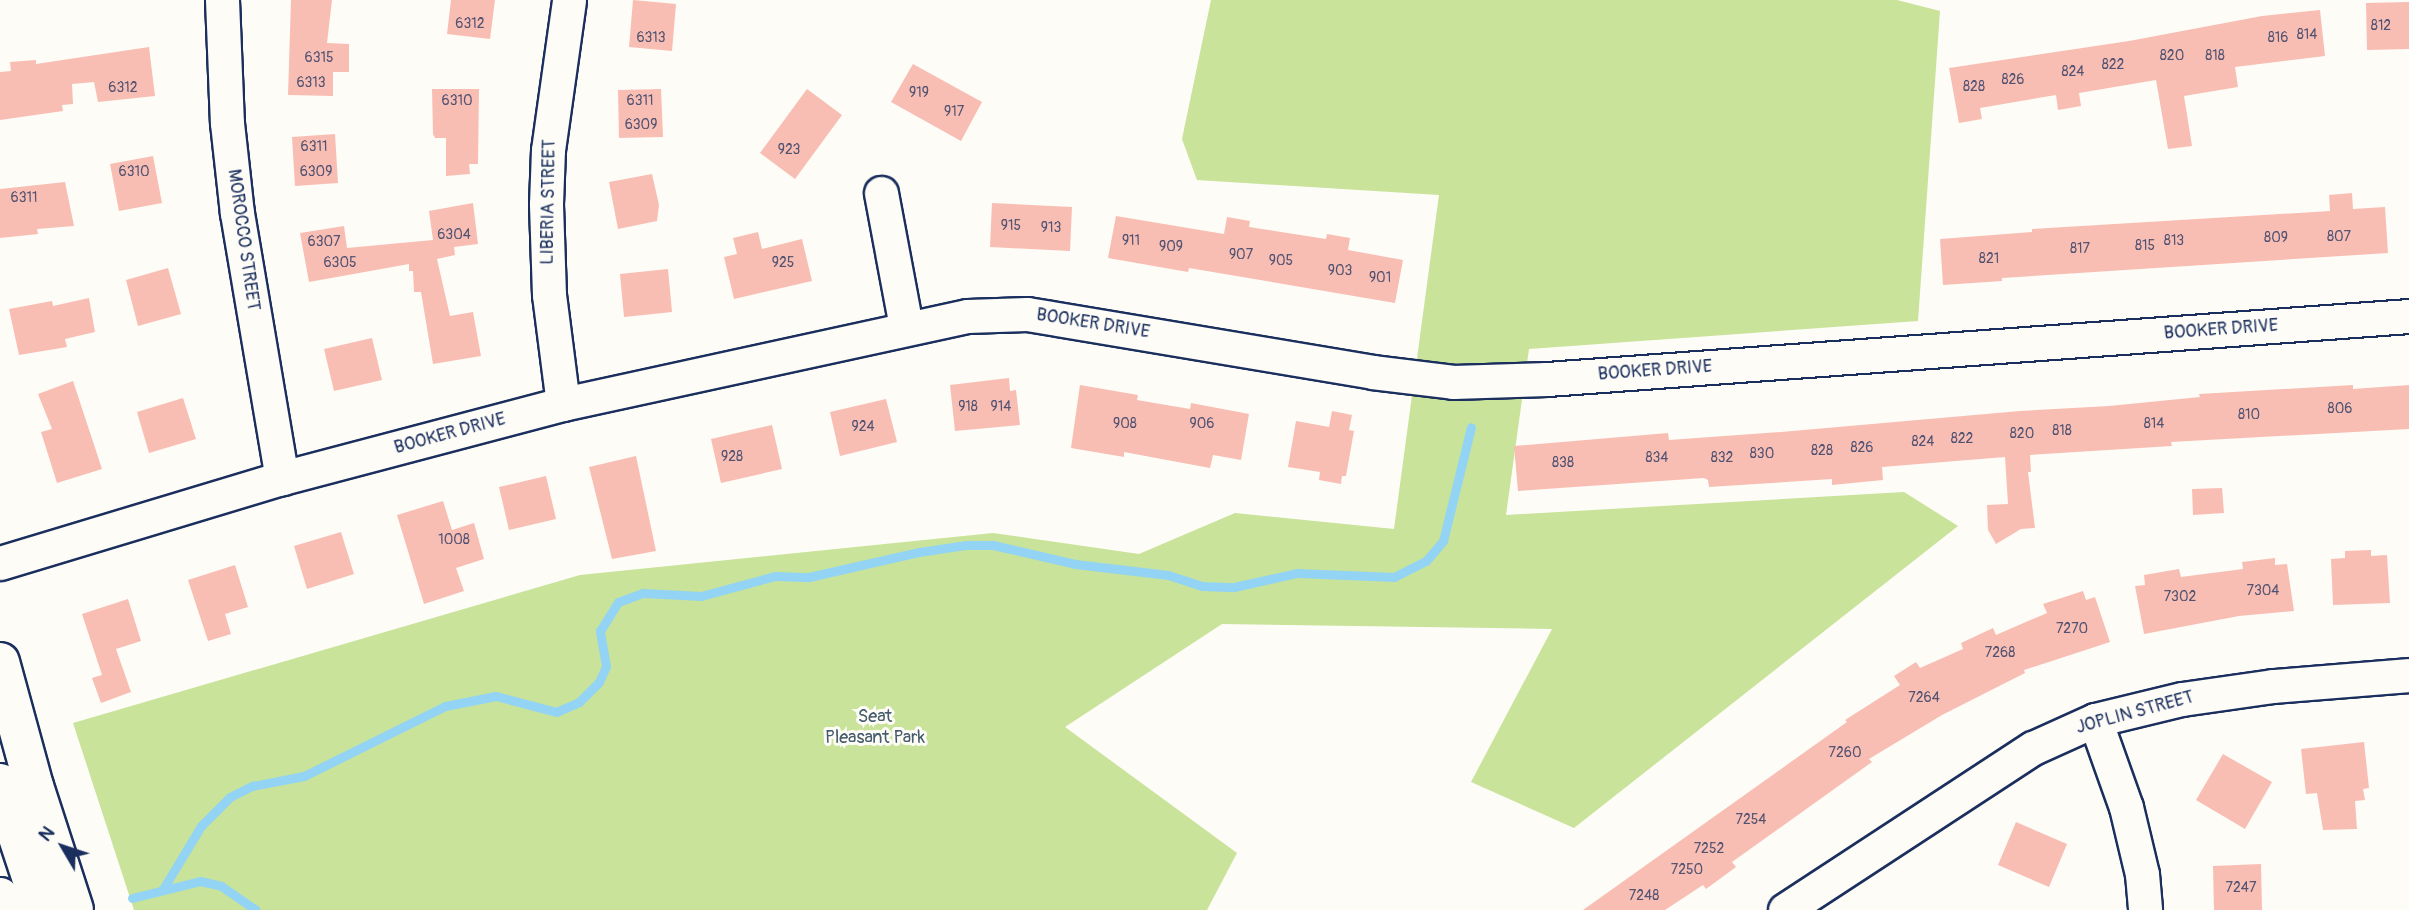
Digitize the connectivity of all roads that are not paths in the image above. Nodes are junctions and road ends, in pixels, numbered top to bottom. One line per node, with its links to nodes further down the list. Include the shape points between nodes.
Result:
1 (222, 0): 7 (street, MOROCCO STREET, via 227,123 237,213)
2 (569, 0): 6 (street, LIBERIA STREET, via 550,136 546,204 549,295)
3 (881, 193): 5 (street)
4 (2409, 316): 5 (street, BOOKER DRIVE, via 1453,382 1027,314 967,316)
5 (906, 327): 6 (street, BOOKER DRIVE)
6 (563, 404): 7 (street, BOOKER DRIVE)
7 (282, 478): 8 (street, BOOKER DRIVE)
8 (0, 563)
9 (0, 662): 16 (main road)
10 (2409, 675): 11 (street, JOPLIN STREET, via 2182,699)
11 (2095, 720): 17 (street, JOPLIN STREET, via 2033,748); 18 (street, via 2126,807 2142,874)
12 (0, 783): 15 (main road)
13 (0, 897): 14 (main road)
14 (4, 910)
15 (42, 910)
16 (75, 910)
17 (1786, 910)
18 (2145, 910)

